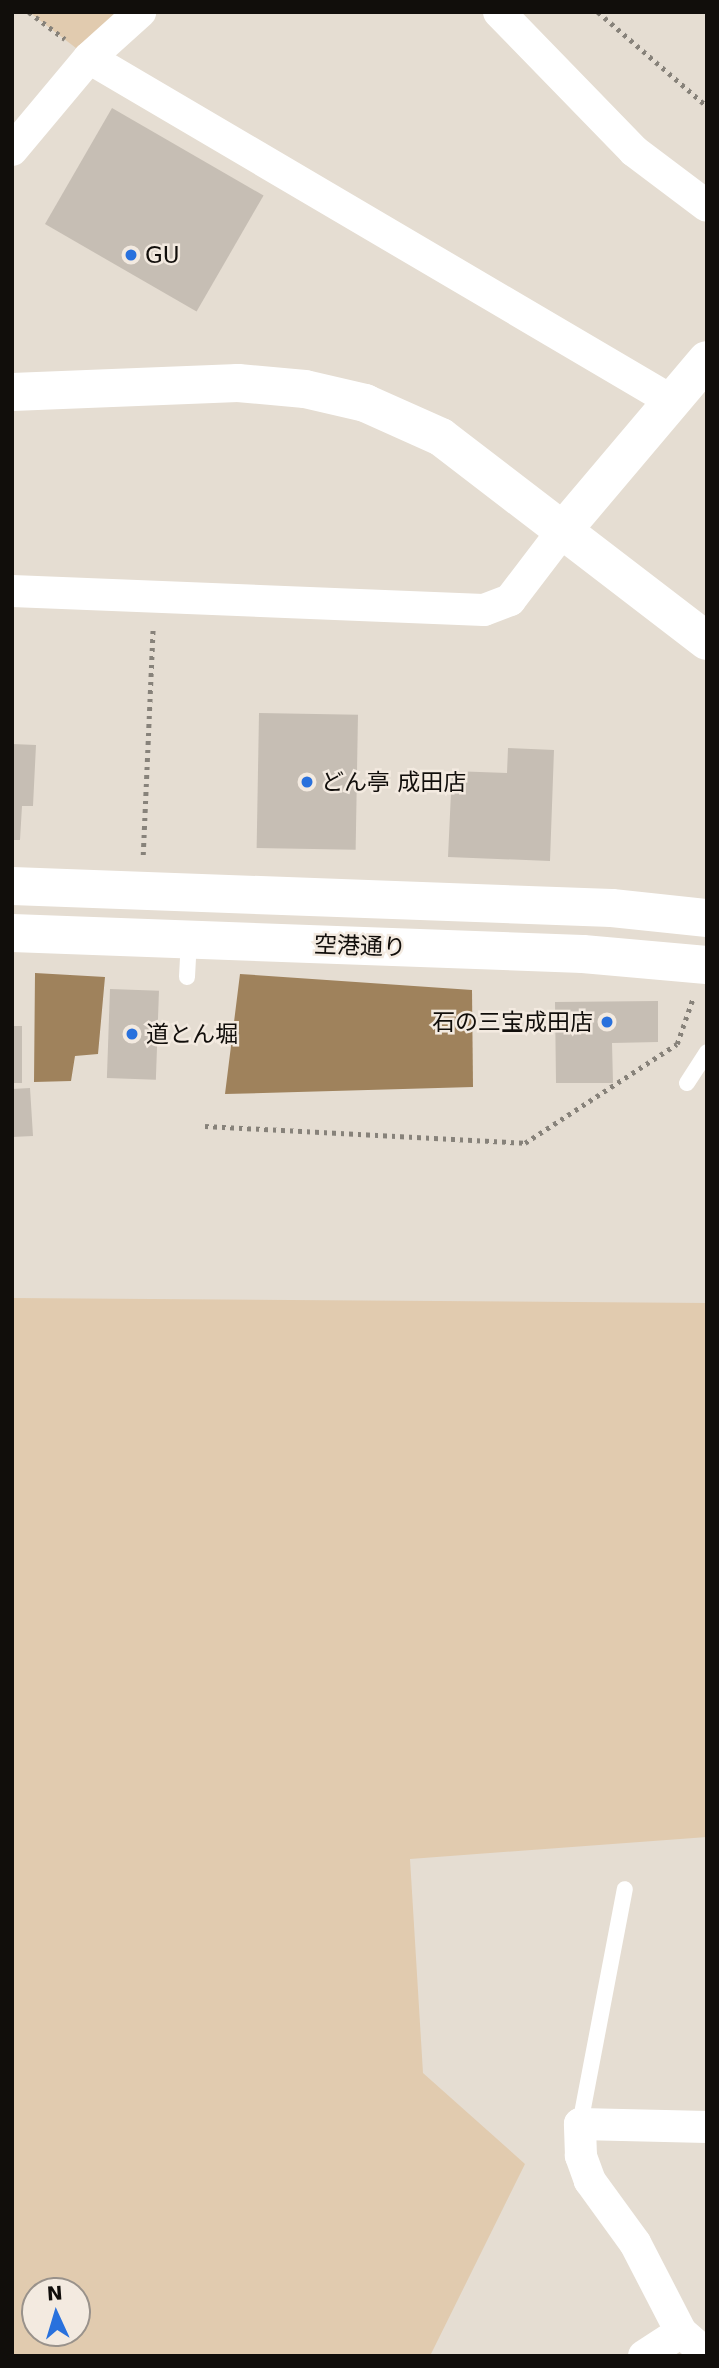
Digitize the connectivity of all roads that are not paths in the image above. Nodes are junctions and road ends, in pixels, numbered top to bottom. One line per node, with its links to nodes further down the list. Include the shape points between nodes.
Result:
1 (140, 12): 3 (street)
2 (499, 12): 5 (street, via 634,151)
3 (89, 58): 4 (street); 8 (street)
4 (12, 150)
5 (707, 206)
6 (707, 360): 8 (main road)
7 (12, 392): 9 (main road, via 238,383 305,389 365,403 441,437)
8 (670, 400): 9 (main road)
9 (564, 529): 10 (street, via 510,600 484,610); 11 (main road)
10 (12, 591)
11 (707, 641)
12 (12, 886): 13 (main road, 空港通り, via 612,908)
13 (707, 918)
14 (12, 933): 15 (main road, 空港通り)
15 (189, 939): 16 (main road, 空港通り, via 583,954); 17 (lane)
16 (706, 965)
17 (187, 977)
18 (707, 1052): 19 (lane)
19 (687, 1083)
20 (625, 1889): 21 (lane)
21 (580, 2124): 22 (street); 23 (street, via 581,2156 590,2181 635,2243)
22 (707, 2127)
23 (681, 2332): 24 (street); 25 (street)
24 (707, 2355)
25 (644, 2356)

